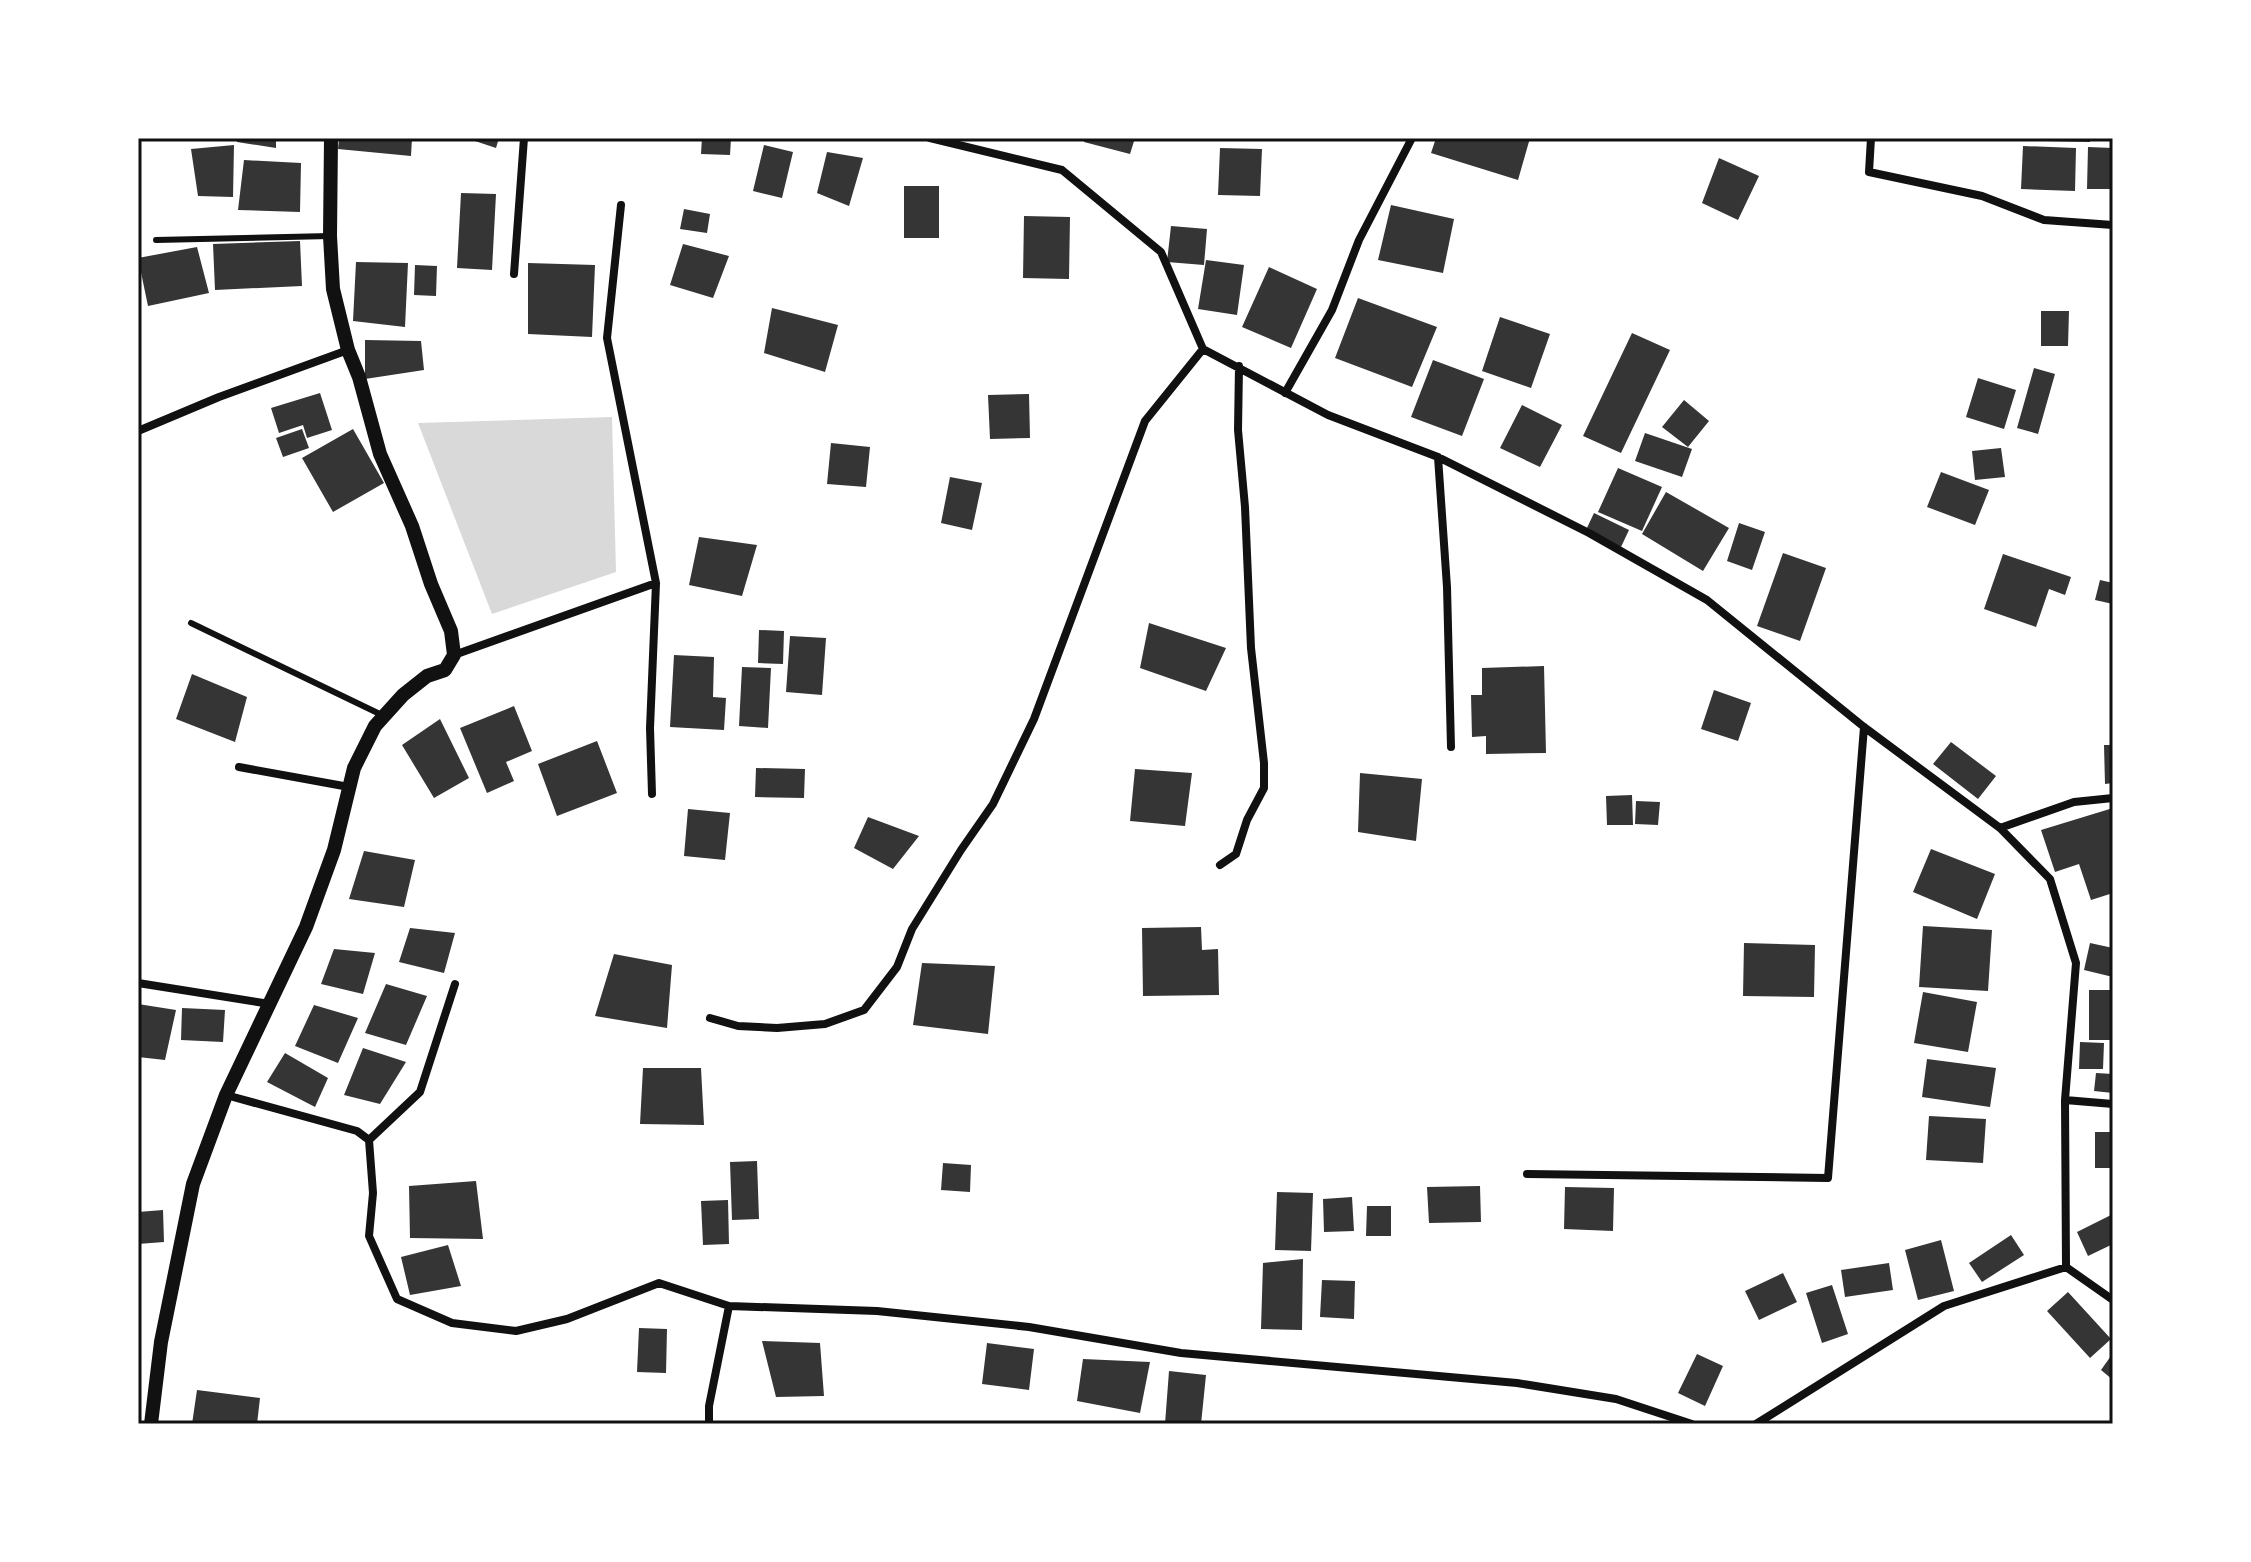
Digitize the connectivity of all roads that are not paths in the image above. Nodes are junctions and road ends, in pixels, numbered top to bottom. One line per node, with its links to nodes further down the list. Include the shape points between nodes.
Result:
1 (331, 138): 8 (street)
2 (524, 138): 10 (street)
3 (930, 138): 11 (street, via 1062,170 1161,252)
4 (1412, 138): 14 (street, via 1359,240 1332,310)
5 (1871, 138): 7 (street, via 1869,172 1982,196 2044,220)
6 (621, 205): 17 (street, via 607,338)
7 (2113, 225)
8 (330, 236): 9 (lane); 12 (street, via 333,289)
9 (156, 240)
10 (514, 274)
11 (1203, 349): 13 (street); 32 (street, via 1145,421 1034,719 993,804 912,929 897,967 864,1010 825,1024 738,1026)
12 (348, 350): 15 (street); 19 (street, via 380,454 451,631)
13 (1239, 366): 14 (street); 28 (street, via 1238,430 1264,788 1236,854)
14 (1285, 393): 16 (street)
15 (138, 431)
16 (1438, 457): 21 (street, via 1707,600); 22 (street)
17 (656, 583): 19 (street); 25 (street)
18 (191, 623): 20 (lane)
19 (454, 655): 20 (street, via 445,670 427,676)
20 (384, 716): 24 (street)
21 (1864, 727): 27 (street); 37 (street, via 1828,1178)
22 (1451, 747)
23 (239, 767): 24 (street)
24 (349, 787): 31 (street, via 334,850)
25 (652, 794)
26 (2113, 798): 27 (street, via 2074,802)
27 (2000, 828): 34 (street, via 2050,879 2076,963)
28 (1220, 865)
29 (138, 983): 31 (street)
30 (455, 984): 36 (street, via 420,1092)
31 (270, 1004): 33 (street)
32 (710, 1018)
33 (226, 1095): 36 (street, via 357,1131); 41 (street, via 193,1184 161,1342)
34 (2065, 1100): 35 (street); 38 (street)
35 (2113, 1104)
36 (369, 1140): 40 (street, via 369,1236 397,1299 452,1323 516,1331 567,1319 659,1283)
37 (1527, 1174)
38 (2066, 1267): 39 (street); 44 (street, via 1944,1306)
39 (2113, 1300)
40 (729, 1306): 42 (street); 43 (street, via 877,1311 1029,1327 1181,1353 1517,1383 1616,1399)
41 (151, 1424)
42 (709, 1424)
43 (1690, 1424)
44 (1756, 1424)

